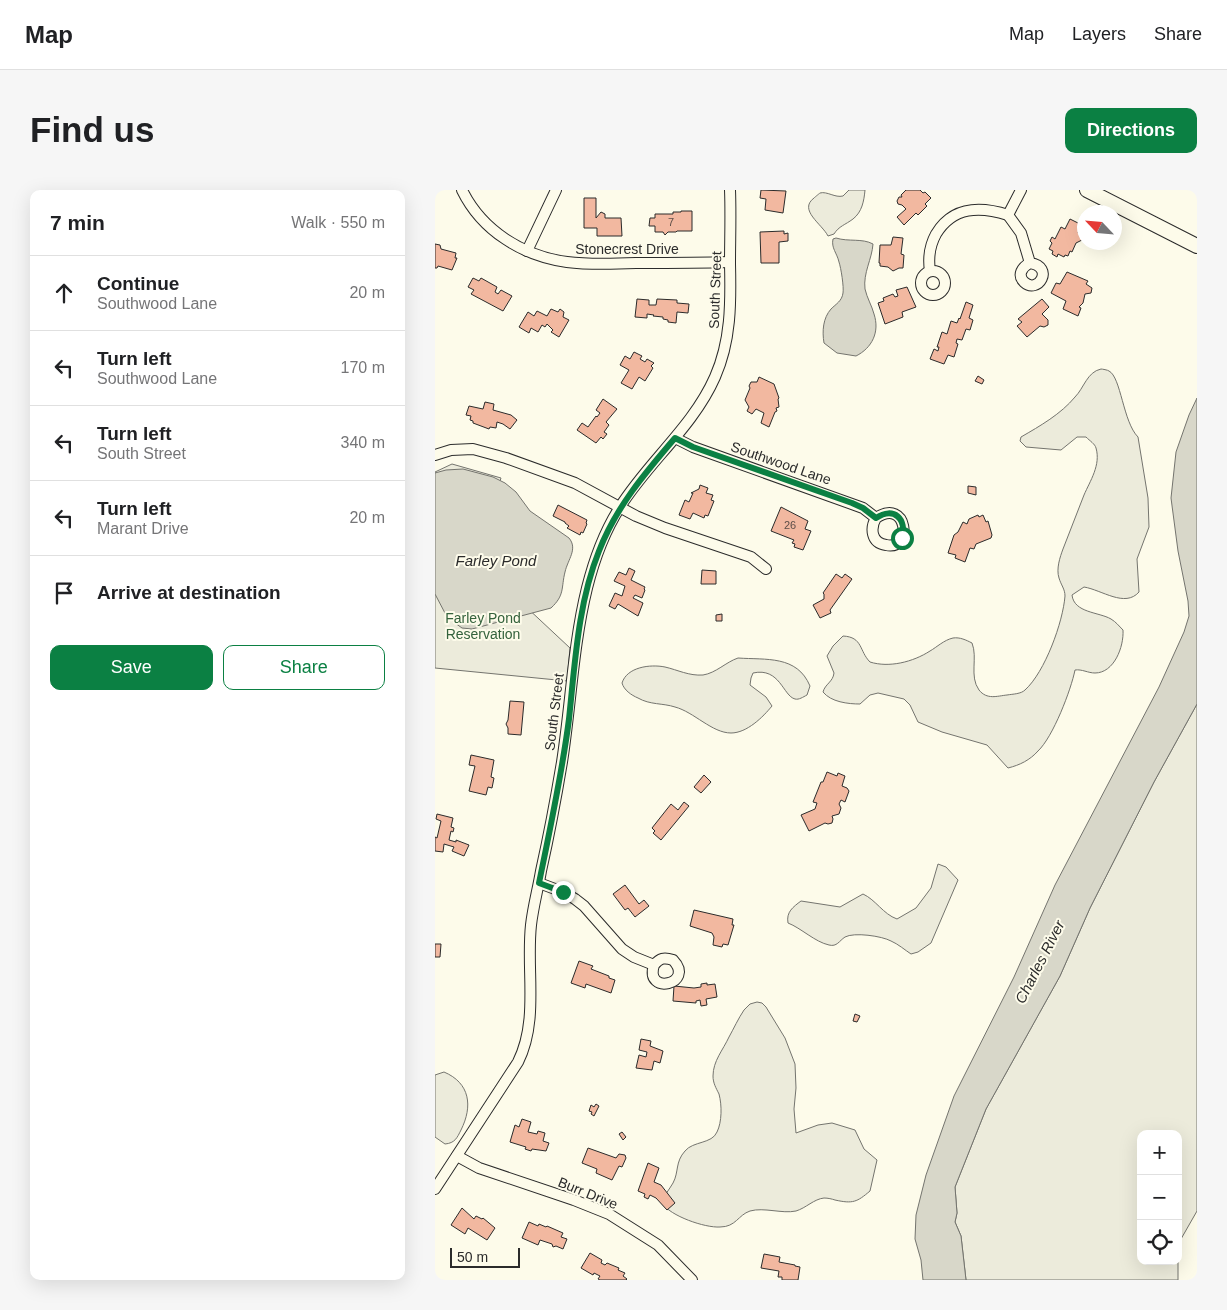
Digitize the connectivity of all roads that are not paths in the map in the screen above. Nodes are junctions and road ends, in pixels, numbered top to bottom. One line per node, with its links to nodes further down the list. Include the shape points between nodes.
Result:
1 (462, 190): 8 (street, Stonecrest Drive, via 474,210 497,233)
2 (556, 190): 8 (street)
3 (731, 190): 9 (street, South Street)
4 (1021, 190): 6 (street)
5 (1087, 190): 7 (main road)
6 (1008, 215): 10 (street, via 1021,233); 11 (street, via 986,209 956,214 943,224 933,239 928,260)
7 (1197, 246)
8 (527, 251): 9 (street, Stonecrest Drive, via 547,259 586,264)
9 (731, 262): 12 (street, South Street, via 730,318 722,359 707,393)
10 (1030, 263)
11 (930, 271)
12 (675, 438): 14 (street, South Street); 15 (street, Southwood Lane, via 852,503)
13 (435, 455): 14 (street, via 473,449 506,458 575,482)
14 (620, 507): 16 (street, via 665,528 751,557); 17 (street, South Street, via 599,551 586,592 558,791)
15 (876, 518)
16 (766, 569)
17 (539, 883): 18 (street, via 575,899 622,948); 19 (street, South Street, via 531,924 527,1040 518,1062)
18 (654, 965)
19 (457, 1156): 20 (street, South Street); 21 (street, Burr Drive, via 479,1168 609,1214 658,1245)
20 (435, 1189)
21 (692, 1280)

